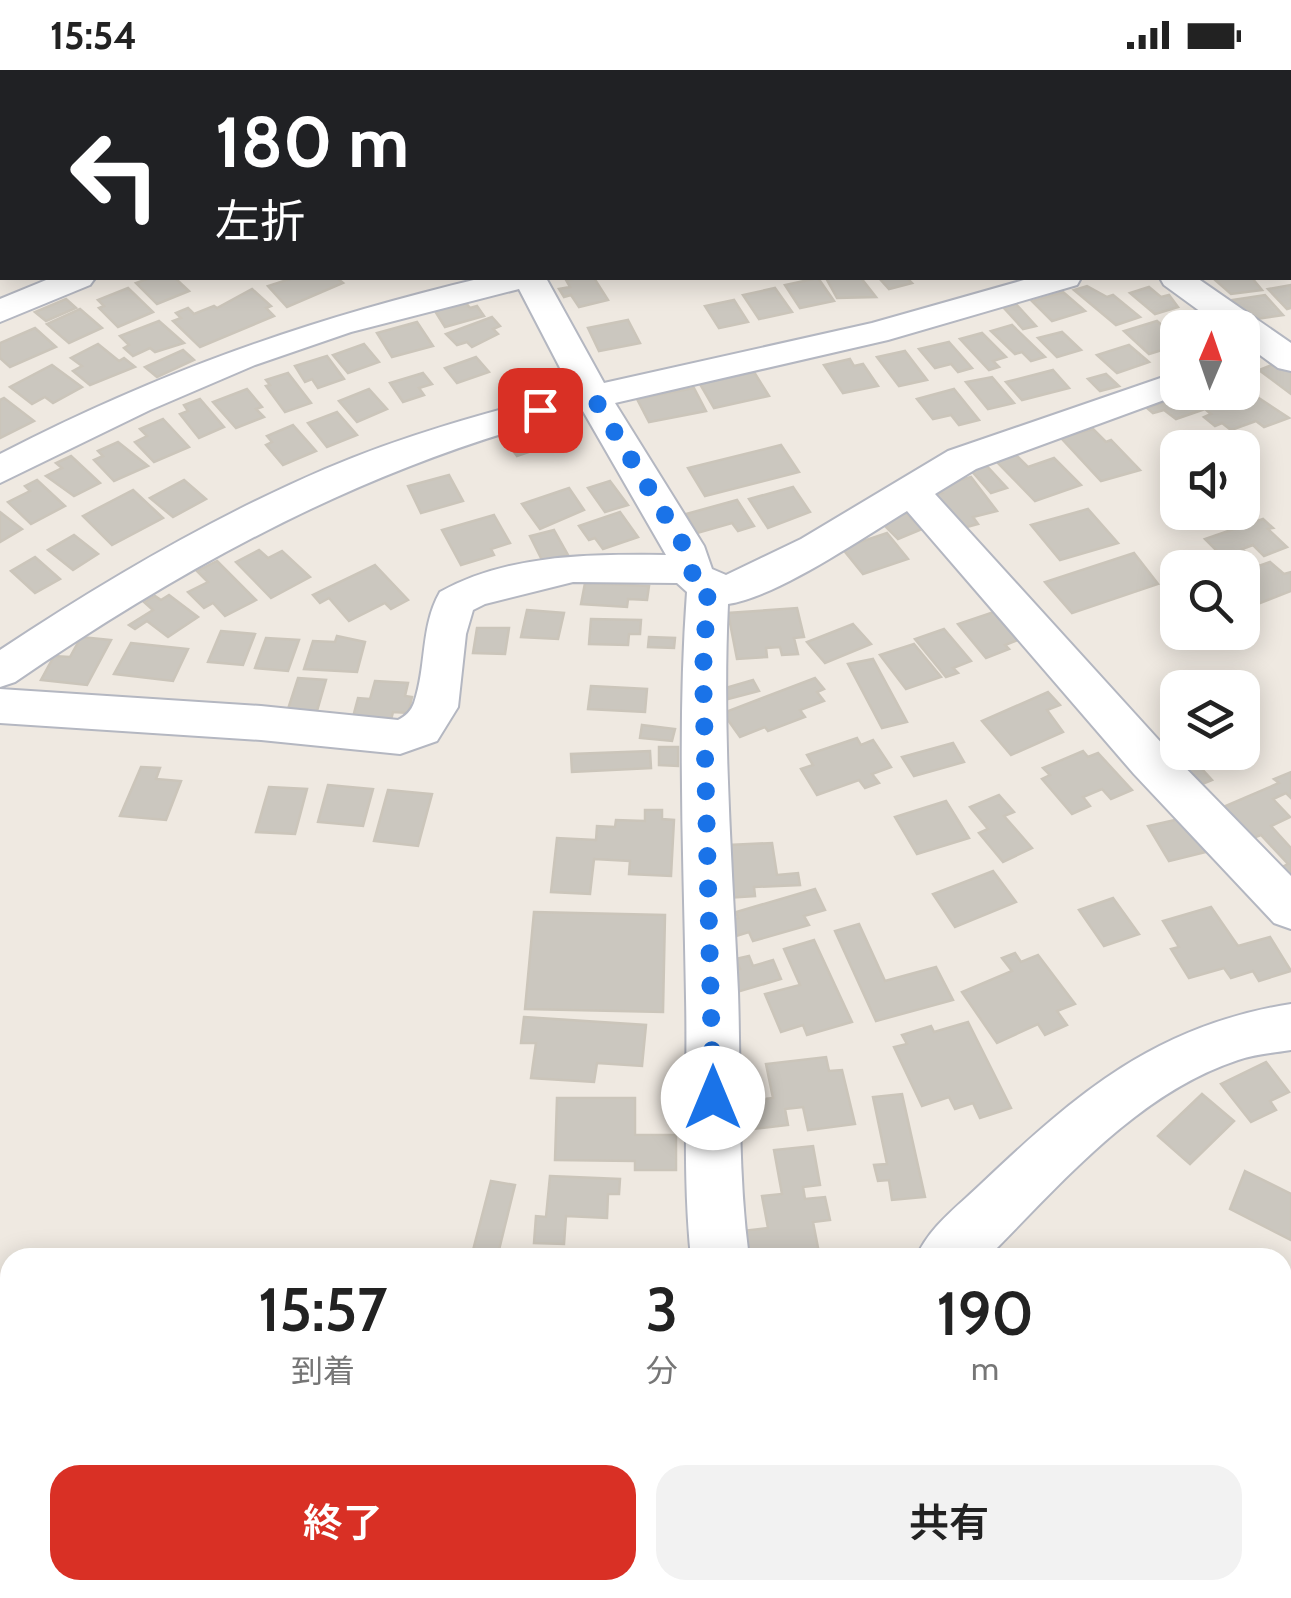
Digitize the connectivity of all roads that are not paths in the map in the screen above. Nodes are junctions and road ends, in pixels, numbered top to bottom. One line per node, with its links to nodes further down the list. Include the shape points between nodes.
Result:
1 (73, 280): 6 (street)
2 (514, 280): 10 (street, via 279,344 88,423)
3 (531, 280): 9 (street)
4 (1058, 280): 9 (street, via 874,333)
5 (1179, 280): 7 (street)
6 (0, 312)
7 (1274, 352)
8 (1160, 388): 11 (street, via 962,460)
9 (592, 395): 12 (street); 13 (street, via 390,458 290,502 146,579)
10 (0, 470)
11 (909, 489): 12 (street, via 815,549 730,590); 15 (street, via 1150,761)
12 (699, 578): 14 (street, via 574,568 473,592 455,602 436,708 421,728 400,737); 17 (street, via 712,1190)
13 (0, 671)
14 (0, 706)
15 (1291, 908)
16 (1291, 1027): 18 (street, via 1187,1054 1146,1081)
17 (719, 1248)
18 (956, 1248)

